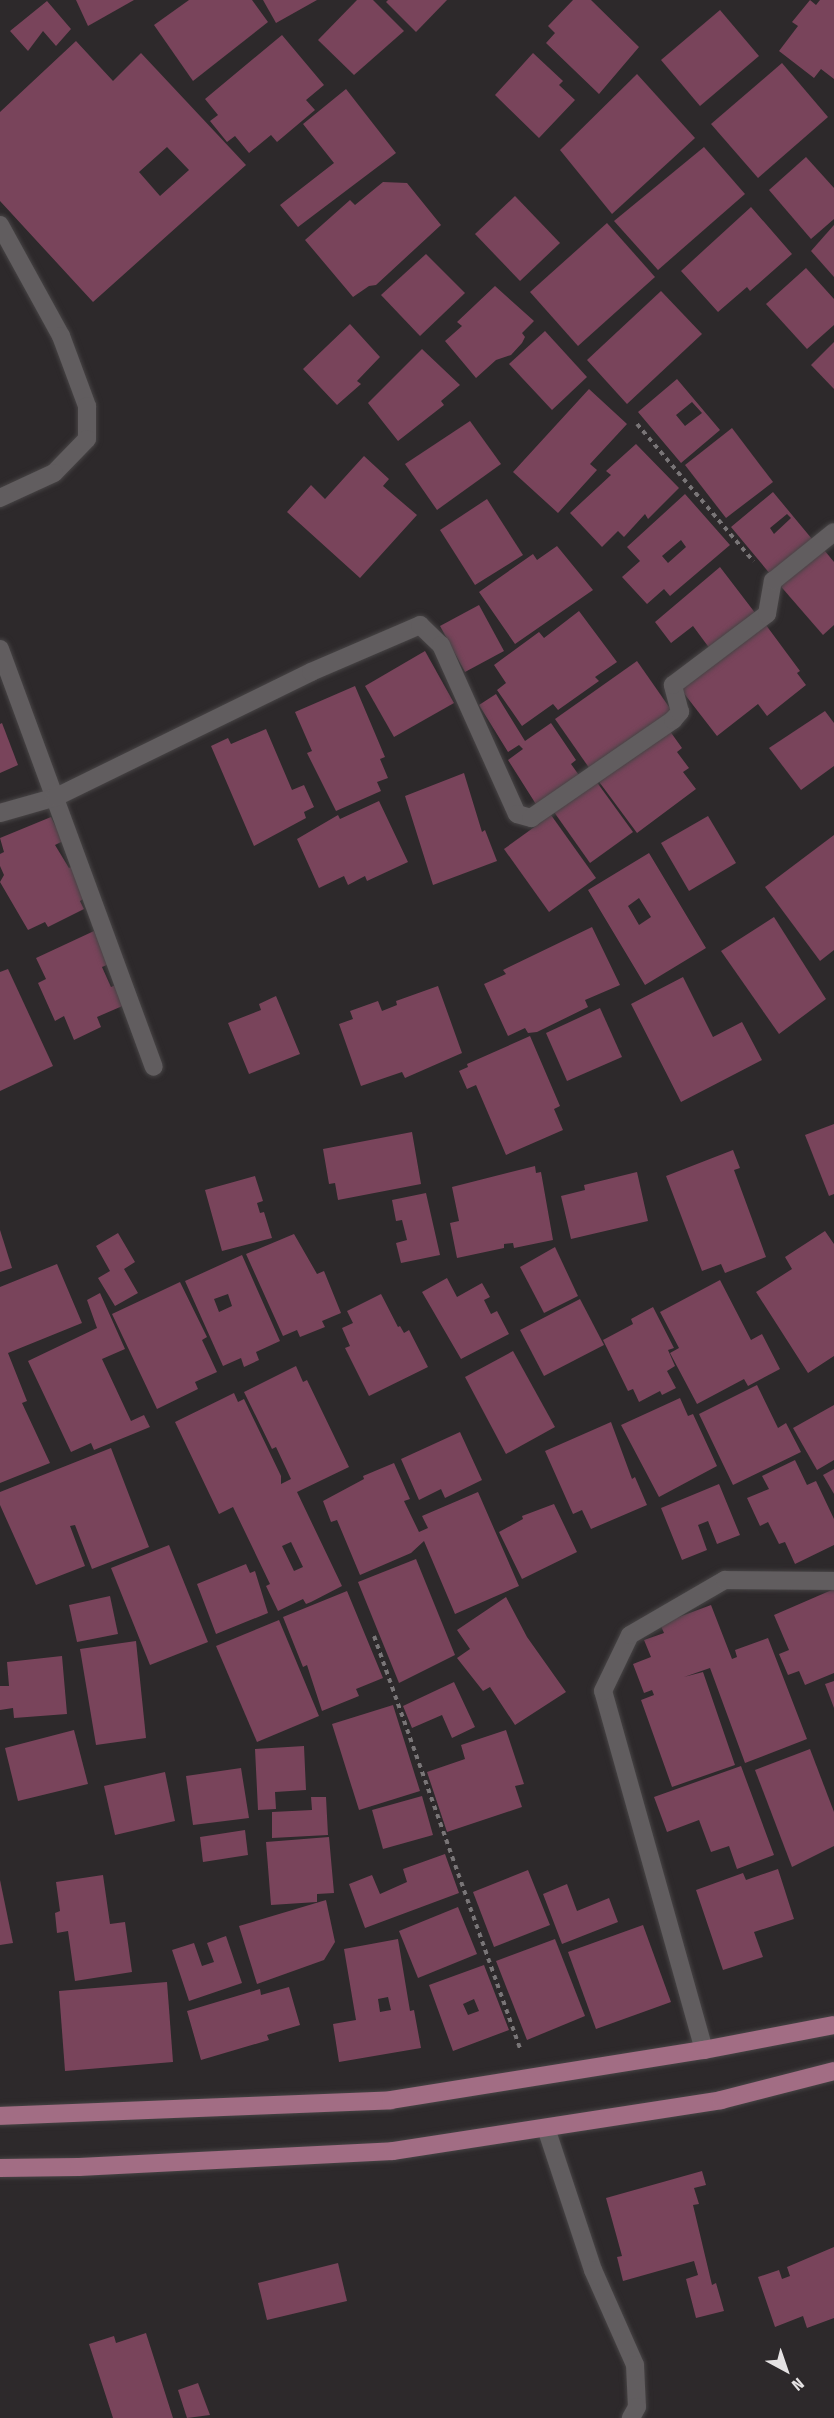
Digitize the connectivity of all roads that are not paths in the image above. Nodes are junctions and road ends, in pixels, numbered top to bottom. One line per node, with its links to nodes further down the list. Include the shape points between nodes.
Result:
1 (0, 225): 2 (street, via 61,336 87,406 87,439 54,473)
2 (0, 498)
3 (834, 532): 5 (street, via 773,581 767,614 673,685 680,712 674,720 531,818 516,814 441,645 420,625 311,672)
4 (0, 649): 5 (street)
5 (56, 797): 6 (street); 7 (street)
6 (0, 813)
7 (154, 1067)
8 (834, 1581): 10 (street, via 724,1580 630,1635 603,1691)
9 (834, 2025): 10 (main road)
10 (704, 2050): 12 (main road, via 391,2100)
11 (834, 2070): 13 (main road, via 721,2100)
12 (0, 2116)
13 (546, 2128): 14 (main road, via 393,2151); 15 (street, via 593,2270 635,2365 638,2407)
14 (0, 2168)
15 (631, 2418)

